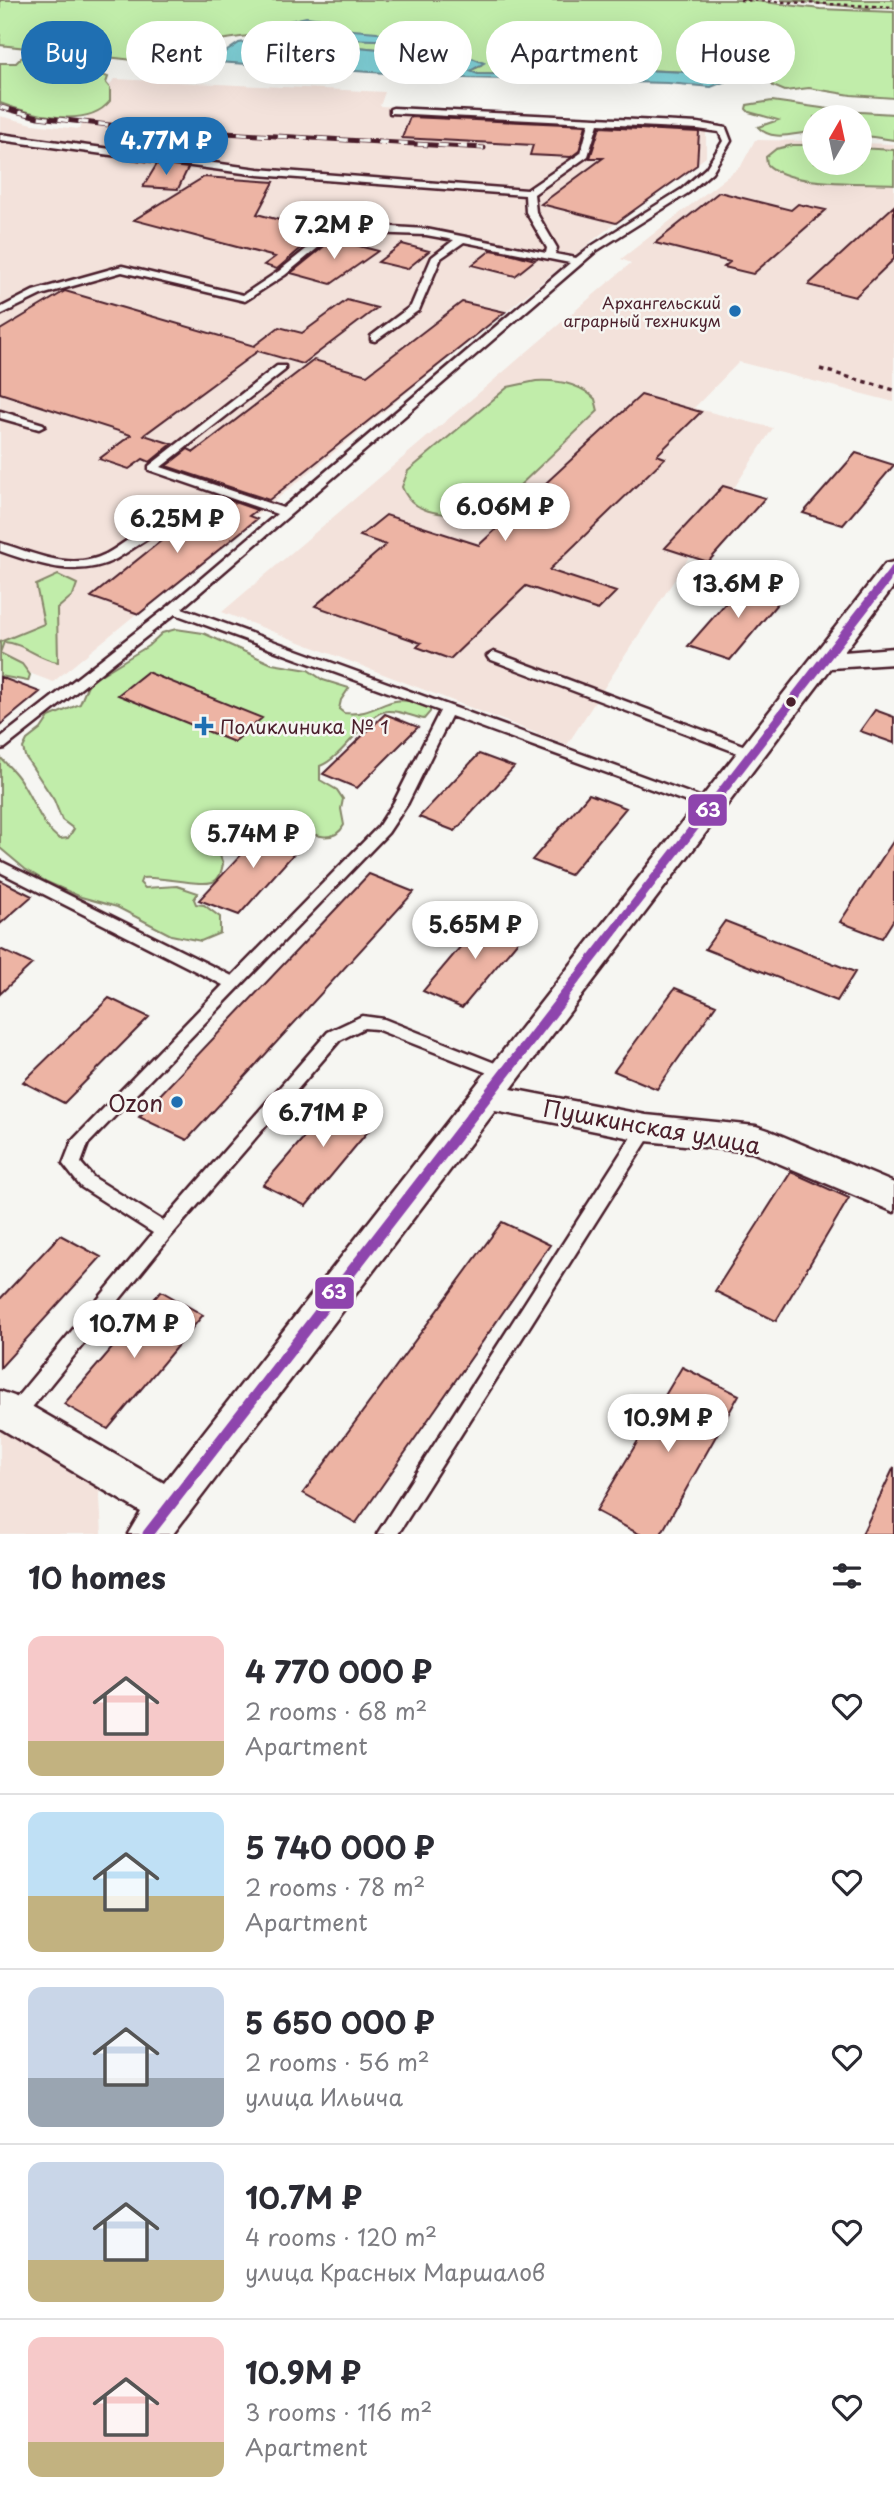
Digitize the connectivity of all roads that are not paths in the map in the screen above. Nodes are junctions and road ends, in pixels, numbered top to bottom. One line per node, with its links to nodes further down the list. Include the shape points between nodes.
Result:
1 (393, 111): 2 (lane)
2 (594, 121): 4 (lane, via 585,154); 7 (lane, via 698,126 723,130 727,141 709,170 685,191)
3 (0, 137): 4 (lane, via 258,172)
4 (529, 193): 6 (lane, via 531,212 552,248)
5 (462, 239): 6 (lane); 8 (lane, via 426,232 335,229 245,298 122,269 37,293); 9 (lane, via 438,257 415,308)
6 (551, 257): 7 (lane)
7 (579, 262): 13 (lane)
8 (0, 312)
9 (376, 338)
10 (281, 368): 13 (lane, via 153,468)
11 (0, 414): 12 (lane)
12 (39, 426)
13 (285, 513): 17 (lane)
14 (148, 533): 15 (lane, via 106,559 80,567 49,564)
15 (0, 547)
16 (894, 569): 20 (street)
17 (173, 609): 21 (lane); 22 (lane)
18 (494, 656): 23 (lane)
19 (894, 656): 20 (street)
20 (822, 662): 23 (street)
21 (448, 709): 24 (lane); 26 (lane, via 383,830)
22 (2, 740)
23 (751, 753): 24 (street)
24 (711, 806): 27 (street)
25 (0, 866): 26 (lane)
26 (232, 982): 30 (lane, via 80,1141 72,1164 87,1182)
27 (495, 1084): 28 (street, Пушкинская улица); 30 (lane, via 377,1023 362,1022 334,1036); 32 (street)
28 (646, 1128): 29 (street, Пушкинская улица, via 756,1139); 33 (lane)
29 (894, 1198)
30 (165, 1231): 31 (lane)
31 (7, 1412): 32 (street)
32 (158, 1520)
33 (387, 1534)

